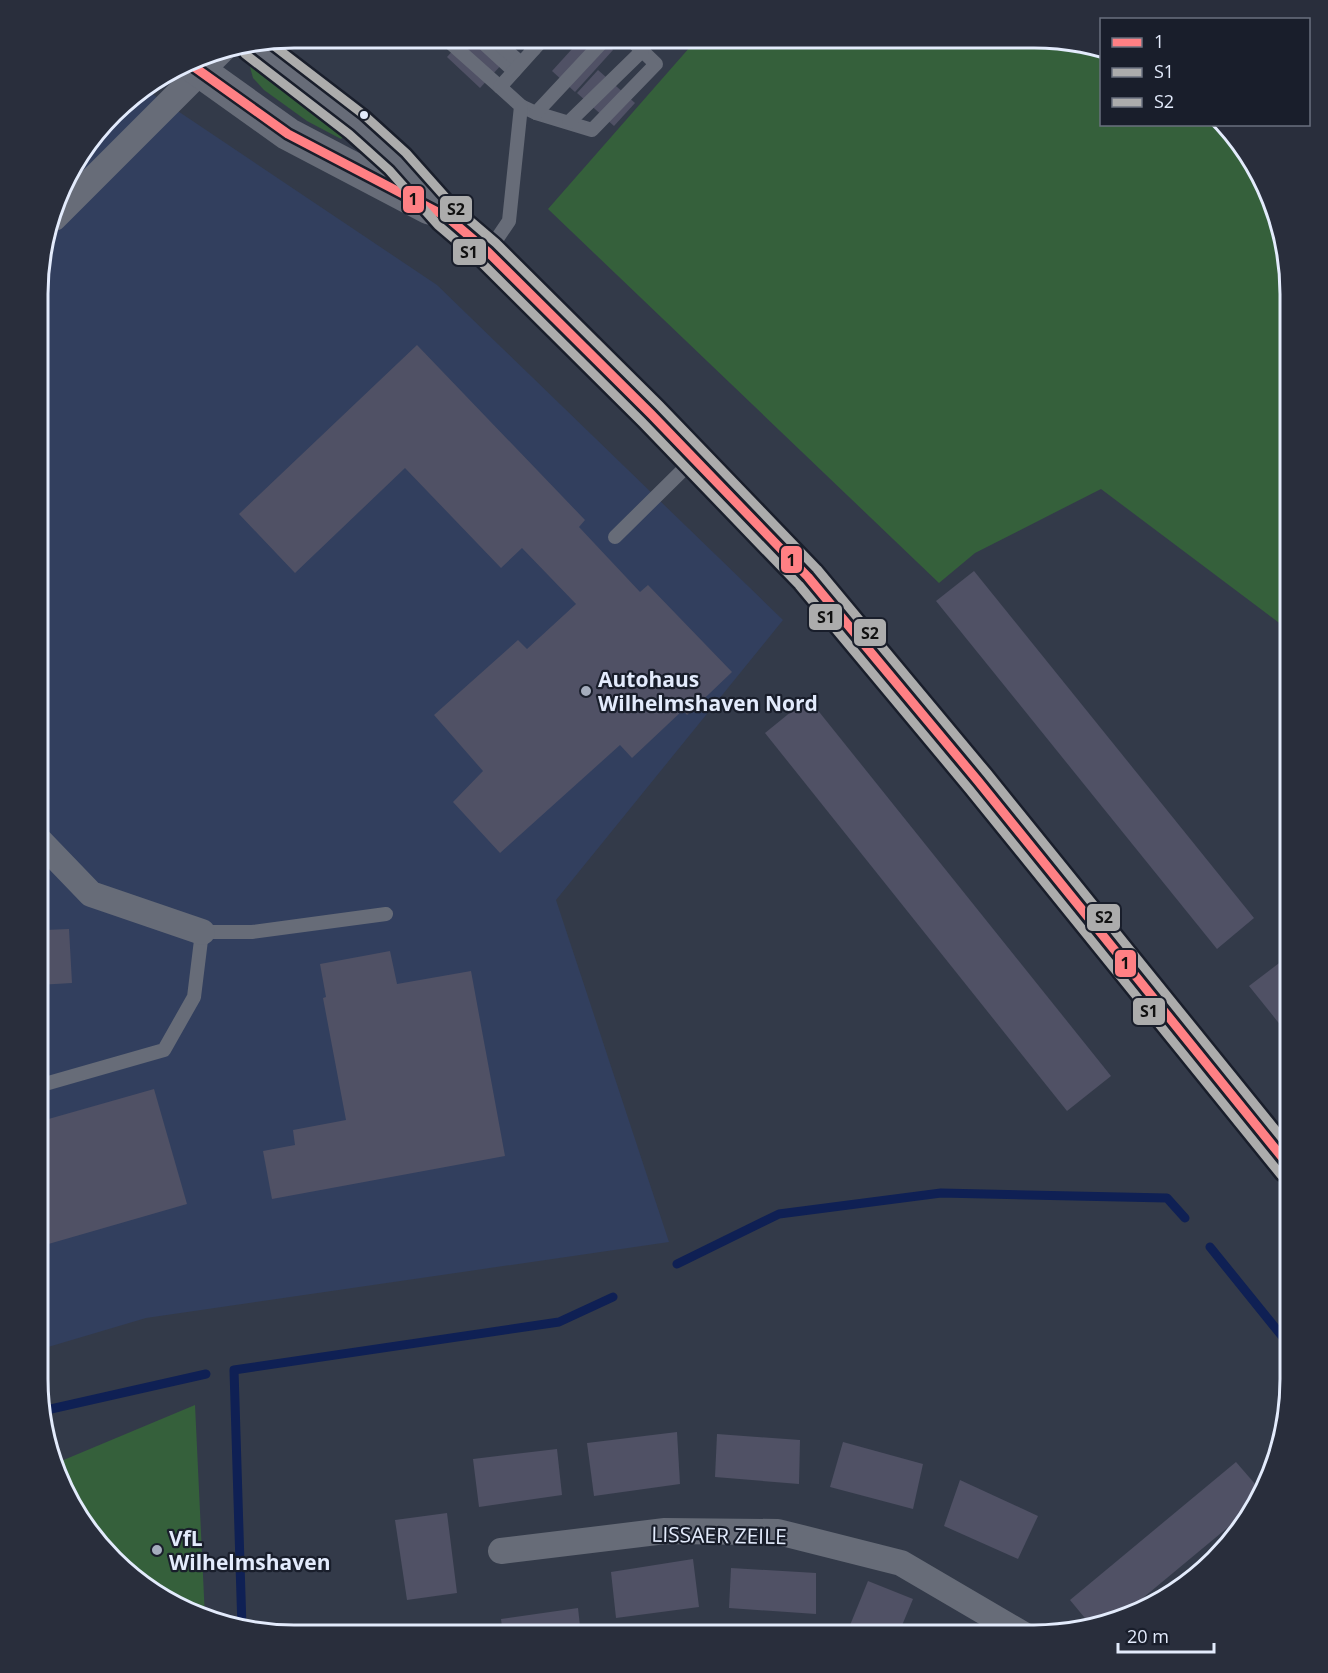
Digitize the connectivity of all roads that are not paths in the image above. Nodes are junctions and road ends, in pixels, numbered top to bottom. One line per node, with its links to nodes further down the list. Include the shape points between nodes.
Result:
1 (456, 48): 12 (lane)
2 (492, 48): 11 (lane)
3 (501, 48): 11 (lane)
4 (534, 48): 11 (lane)
5 (597, 48): 14 (lane)
6 (639, 48): 8 (lane)
7 (259, 51): 17 (main road, via 398,162)
8 (642, 51): 15 (lane); 15 (lane, via 656,64 592,130)
9 (207, 64): 17 (main road, via 288,134)
10 (200, 67): 16 (street)
11 (518, 67): 12 (lane)
12 (500, 87): 13 (lane)
13 (521, 106): 14 (lane); 18 (lane, via 509,220)
14 (536, 113): 15 (lane)
15 (569, 122)
16 (64, 208)
17 (447, 217): 18 (main road)
18 (488, 252): 19 (main road)
19 (694, 459): 20 (lane); 25 (main road, via 815,586)
20 (615, 537)
21 (48, 849): 23 (street, via 91,894)
22 (386, 914): 23 (lane, via 252,932)
23 (202, 932): 24 (lane, via 194,997 164,1050)
24 (48, 1083)
25 (1280, 1155)
26 (501, 1551): 27 (street, LISSAER ZEILE, via 665,1531 778,1532 901,1563)
27 (1007, 1625)

